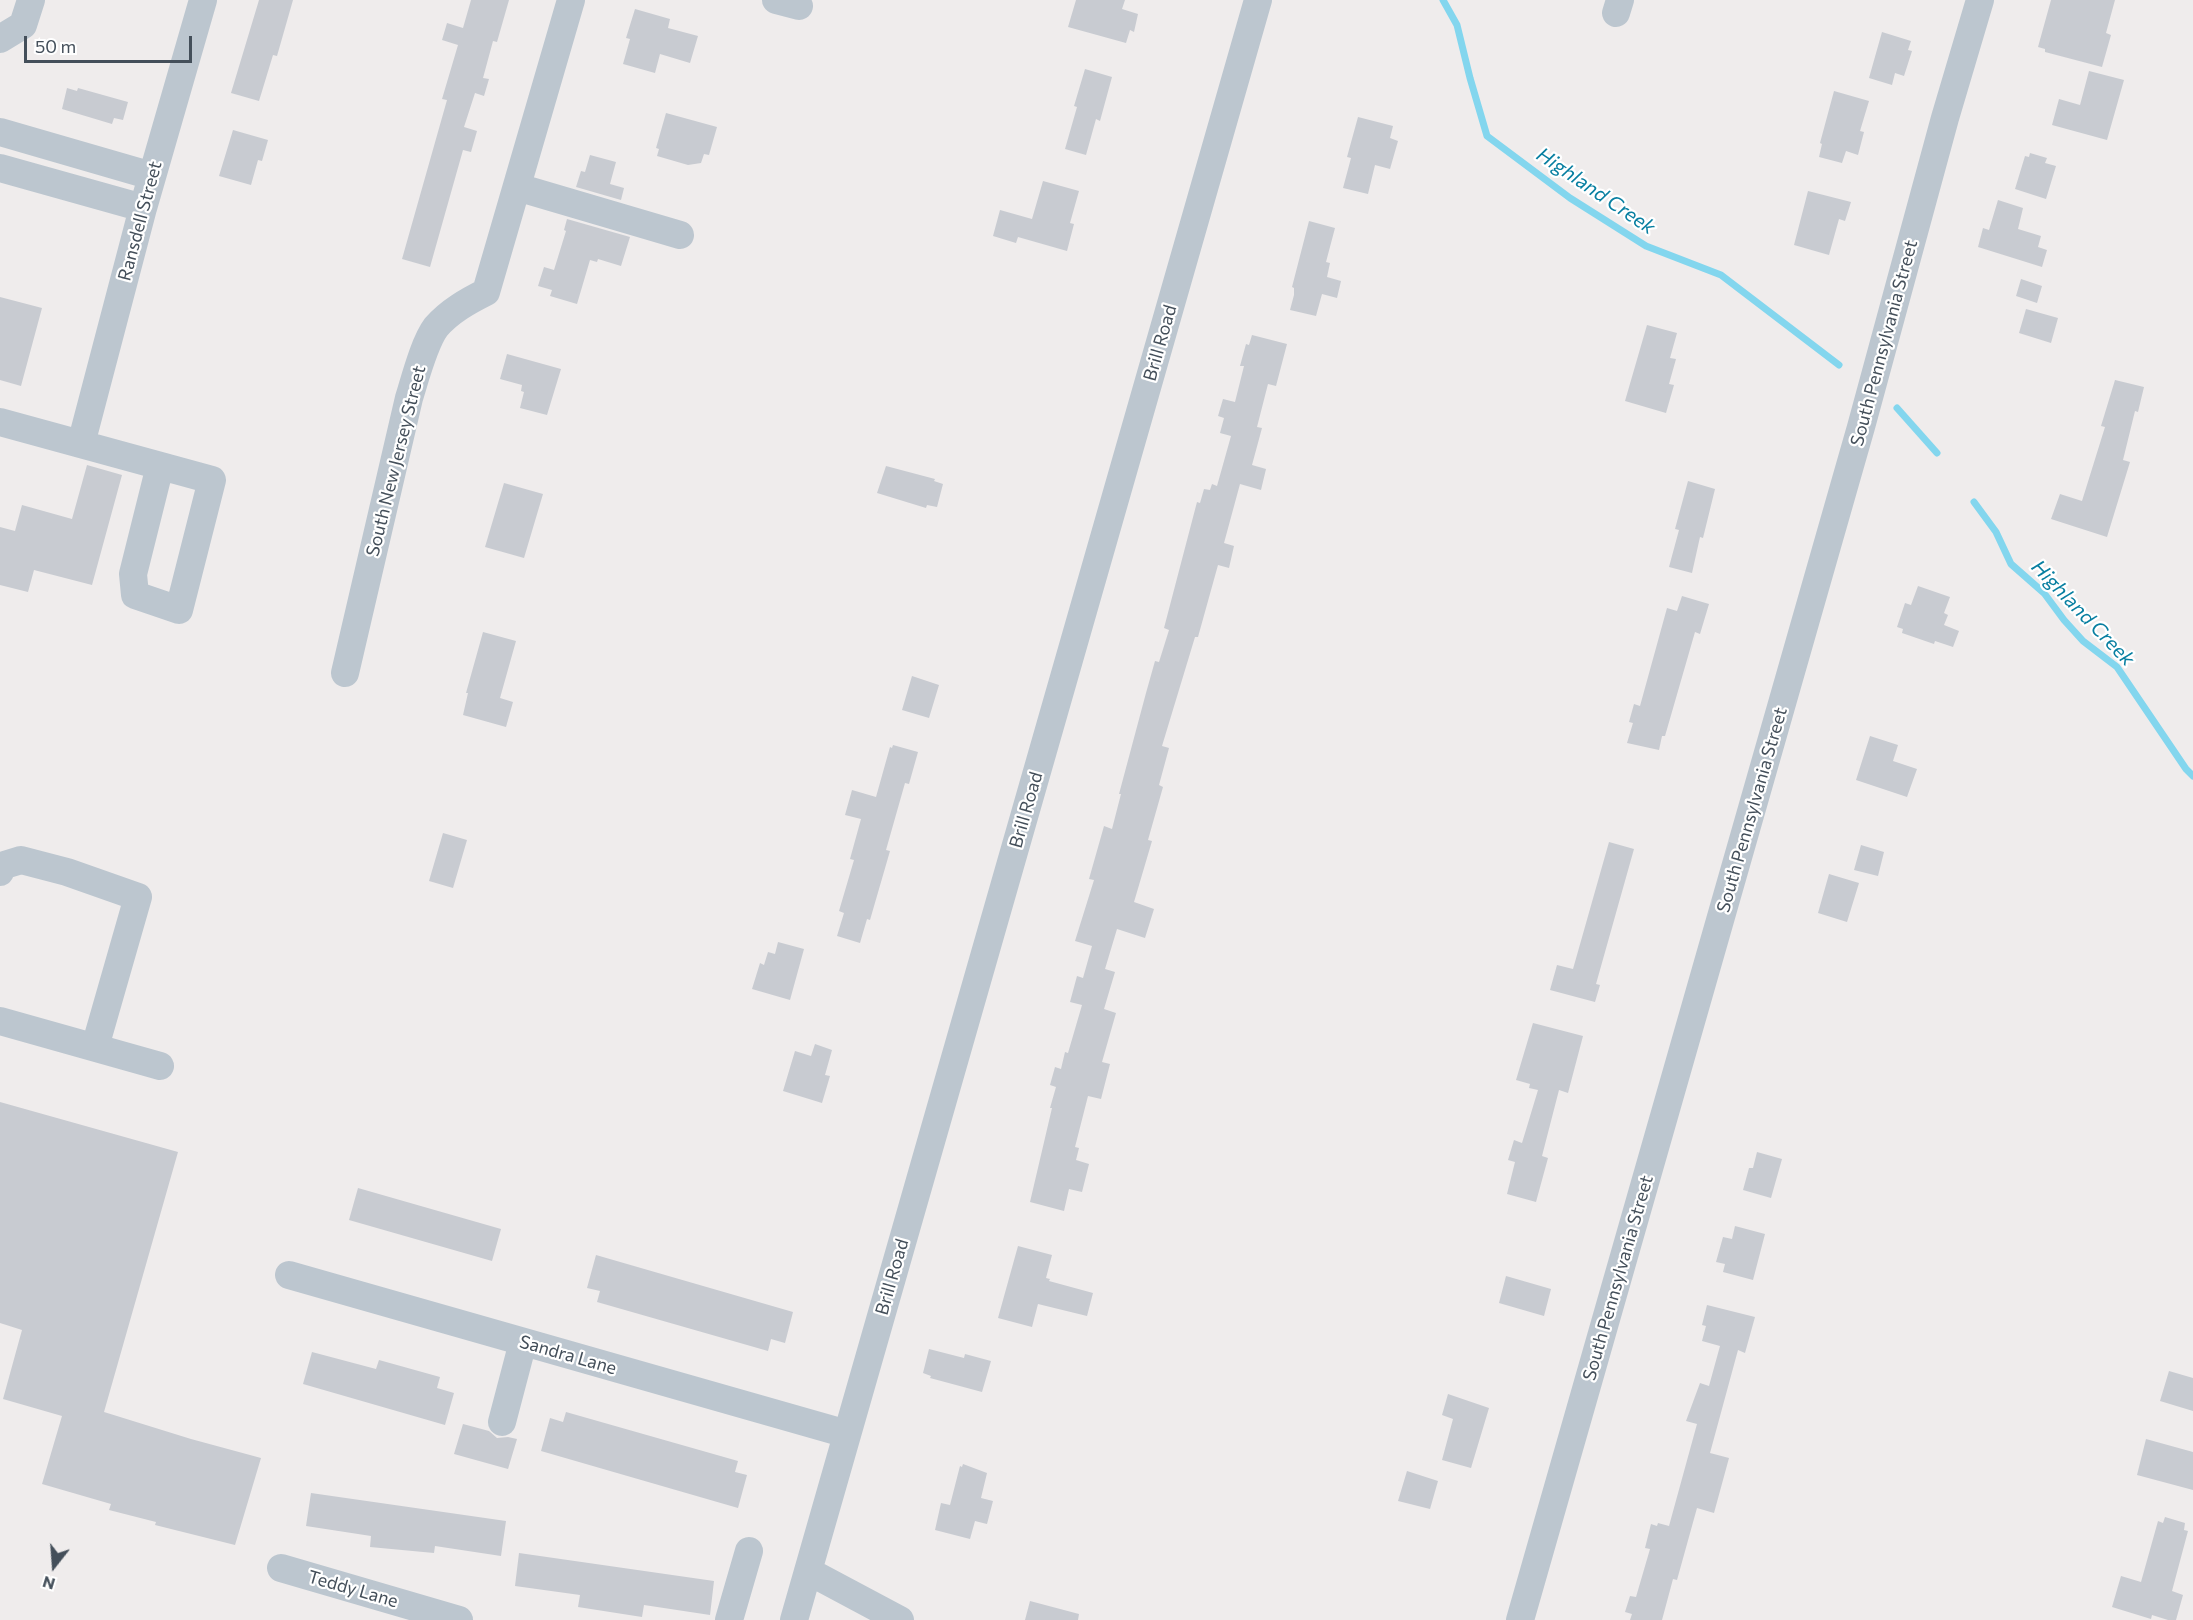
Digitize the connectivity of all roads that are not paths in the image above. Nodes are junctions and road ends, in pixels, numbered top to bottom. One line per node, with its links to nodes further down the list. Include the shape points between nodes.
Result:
1 (31, 0): 6 (street, via 23,25)
2 (203, 0): 9 (street, Ransdell Street)
3 (571, 0): 10 (street, South New Jersey Street)
4 (1258, 0): 24 (street, Brill Road)
5 (1980, 0): 33 (street, South Pennsylvania Street)
6 (0, 39)
7 (0, 132): 9 (street)
8 (0, 168): 11 (street)
9 (152, 176): 11 (street, Ransdell Street)
10 (517, 187): 12 (street); 16 (street, South New Jersey Street, via 486,292 462,303 435,328 422,358 409,398)
11 (143, 208): 14 (street, Ransdell Street)
12 (680, 235)
13 (0, 422): 14 (street)
14 (81, 444): 15 (street)
15 (160, 466): 15 (street, via 212,480 179,610 135,595 132,574)
16 (345, 673)
17 (0, 872): 19 (street, via 2,866 21,860 138,897)
18 (0, 1021): 19 (street)
19 (95, 1047): 20 (street)
20 (160, 1066)
21 (289, 1275): 22 (street, Sandra Lane)
22 (523, 1342): 23 (street); 24 (street, Sandra Lane)
23 (502, 1422)
24 (847, 1434): 27 (street, Brill Road)
25 (749, 1551): 30 (street)
26 (281, 1568): 29 (street, Teddy Lane)
27 (808, 1571): 28 (street); 31 (street, Brill Road)
28 (855, 1609): 32 (street)
29 (459, 1620)
30 (729, 1620)
31 (794, 1620)
32 (900, 1620)
33 (1520, 1620)

